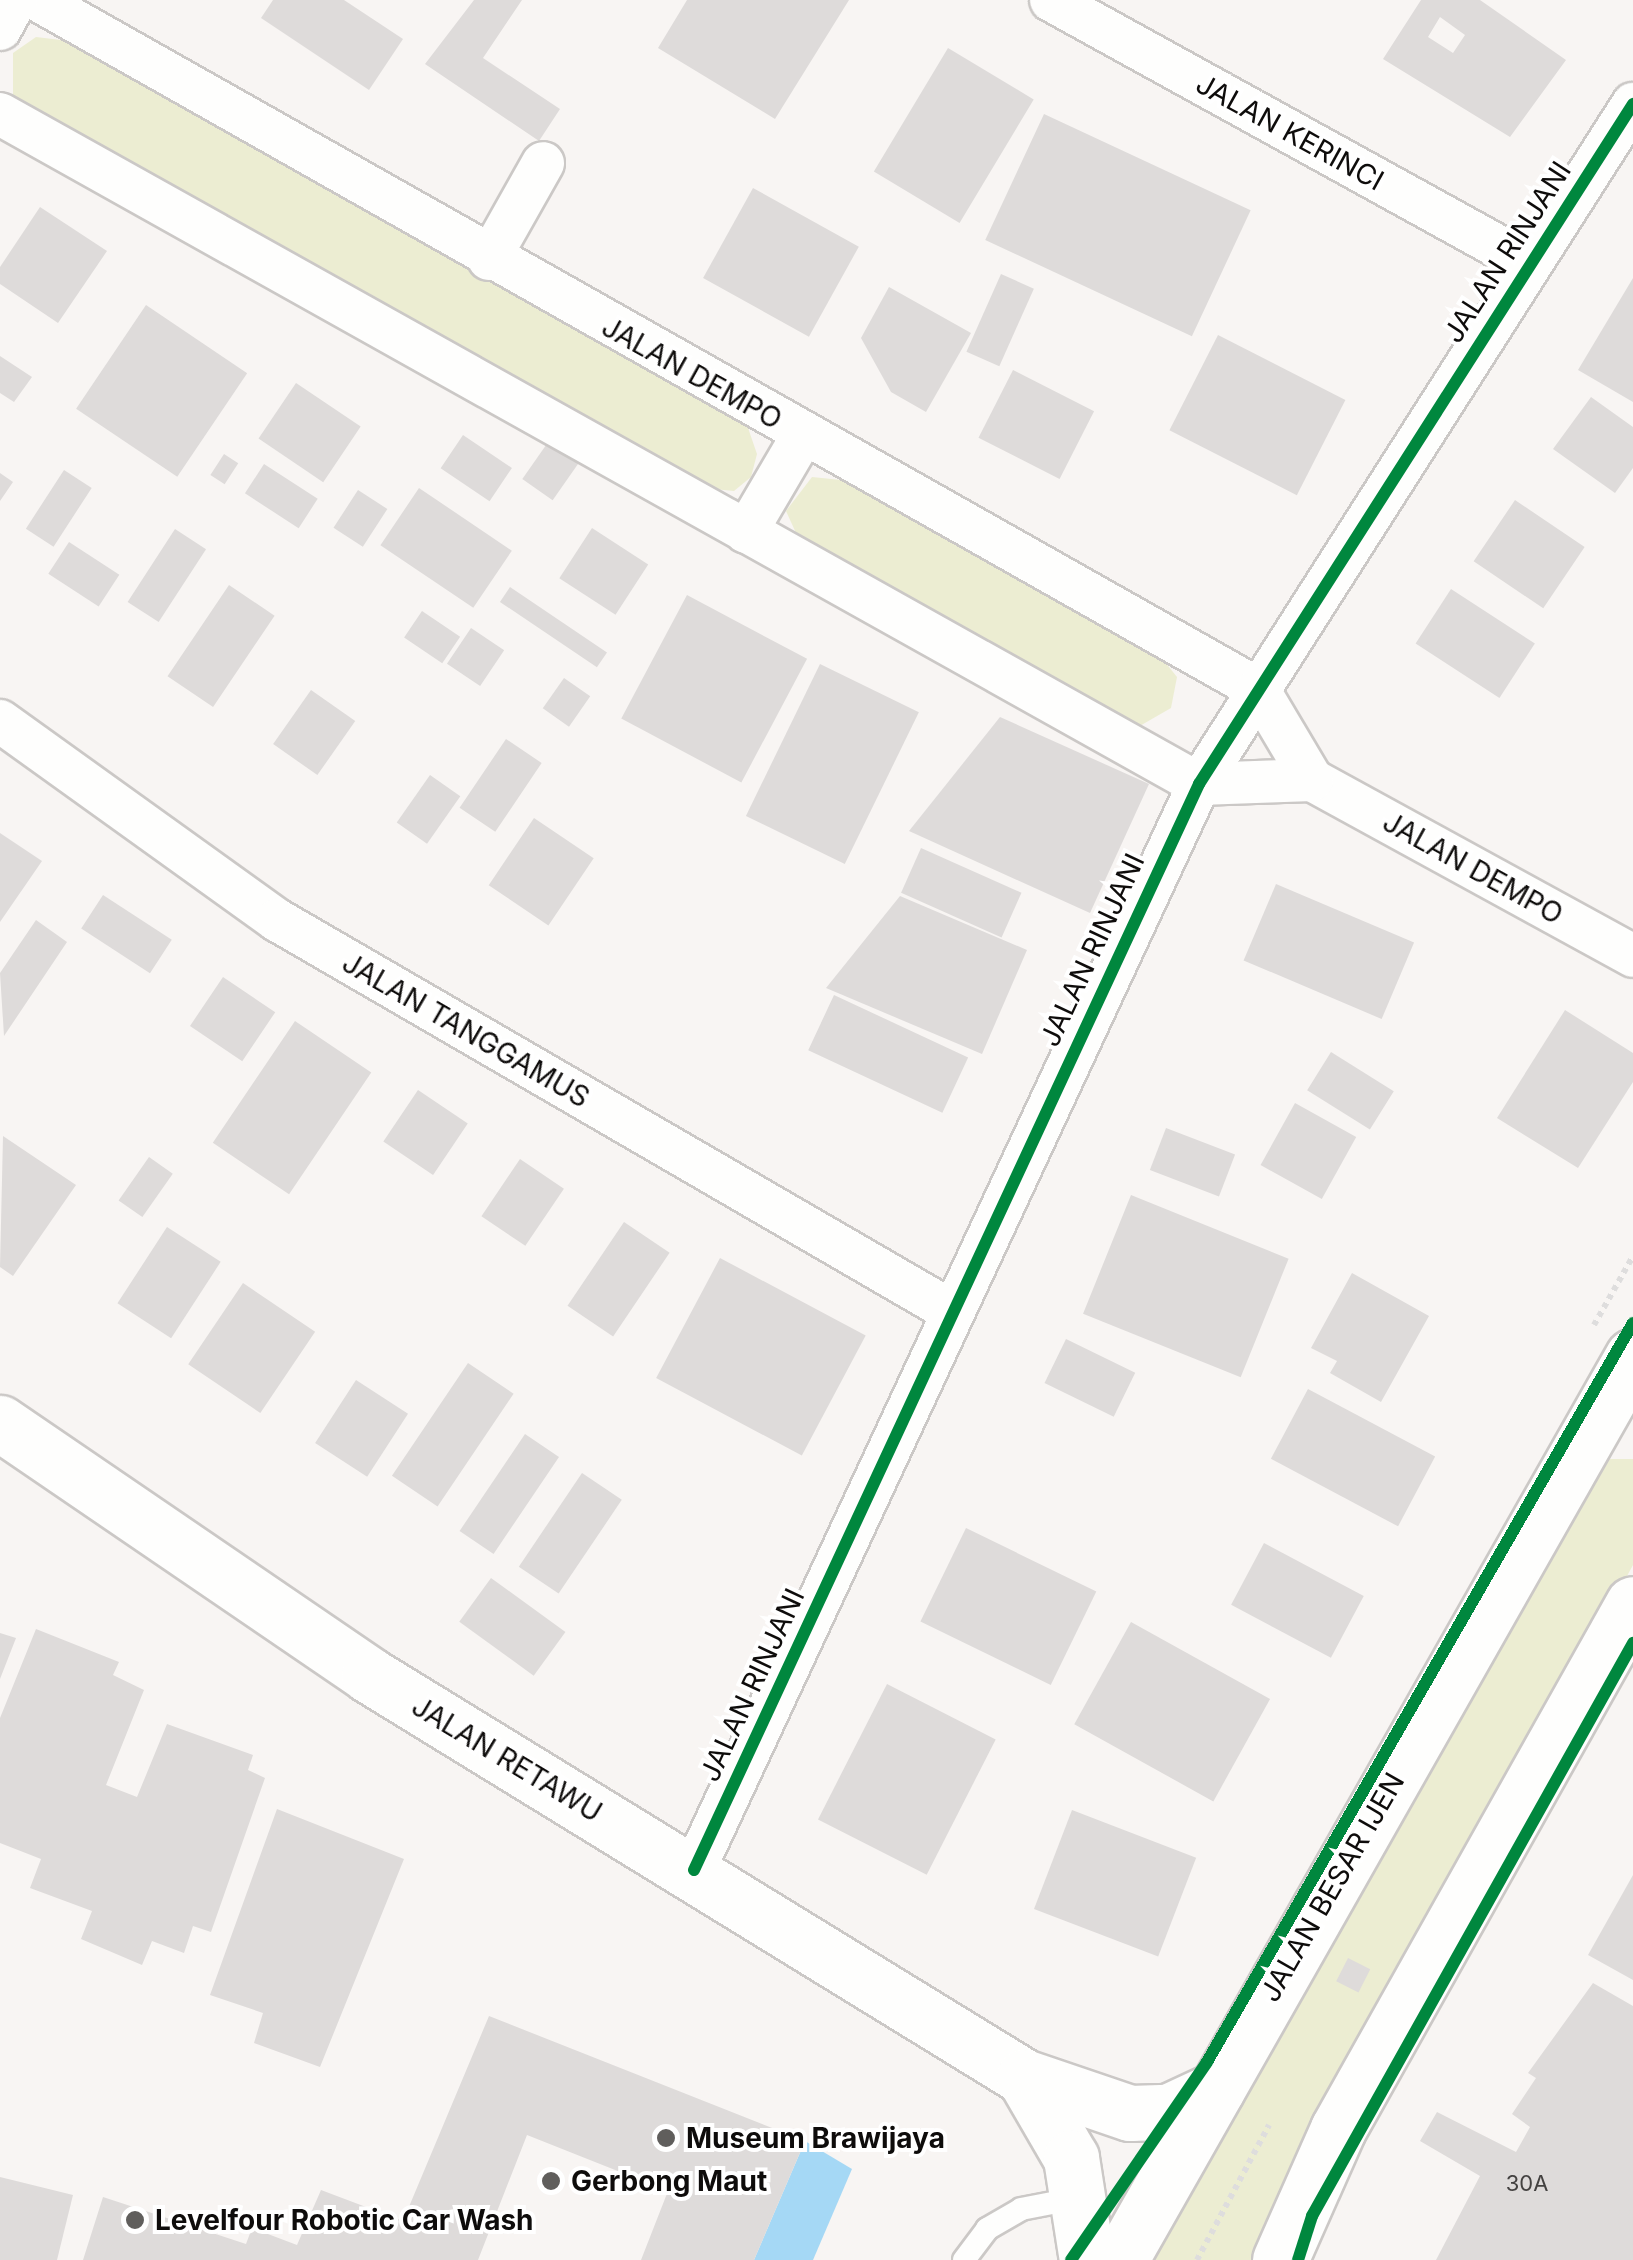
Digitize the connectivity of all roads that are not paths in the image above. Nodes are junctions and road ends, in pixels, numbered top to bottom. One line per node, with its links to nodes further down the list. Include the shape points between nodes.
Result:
1 (16, 0): 4 (street)
2 (38, 0): 8 (street, JALAN DEMPO)
3 (1051, 0): 9 (street, JALAN KERINCI)
4 (0, 30)
5 (1633, 104): 9 (street, JALAN RINJANI)
6 (0, 114): 11 (street)
7 (544, 162): 8 (street)
8 (490, 260): 10 (street, JALAN DEMPO)
9 (1528, 264): 12 (street, JALAN RINJANI)
10 (803, 436): 11 (street); 12 (street, JALAN DEMPO)
11 (746, 532): 15 (street)
12 (1258, 690): 14 (street, JALAN DEMPO); 15 (street, JALAN RINJANI)
13 (0, 721): 17 (street, JALAN TANGGAMUS, via 277,920)
14 (1312, 780): 15 (street); 16 (street, JALAN DEMPO)
15 (1199, 784): 17 (street, JALAN RINJANI)
16 (1633, 956)
17 (951, 1311): 21 (street, JALAN RINJANI)
18 (1616, 1374): 23 (main road, JALAN BESAR IJEN)
19 (0, 1423): 21 (main road, JALAN RETAWU, via 369,1675)
20 (1633, 1604): 28 (main road, via 1338,2128)
21 (694, 1870): 22 (main road, JALAN RETAWU)
22 (1024, 2077): 23 (main road, JALAN RETAWU, via 1130,2113 1168,2112); 24 (main road, JALAN RETAWU, via 1062,2136)
23 (1217, 2089): 27 (main road, JALAN BESAR IJEN)
24 (1083, 2198): 25 (lane, via 1022,2208 987,2229); 26 (main road, JALAN RETAWU)
25 (964, 2260)
26 (1087, 2260)
27 (1120, 2260)
28 (1280, 2260)

